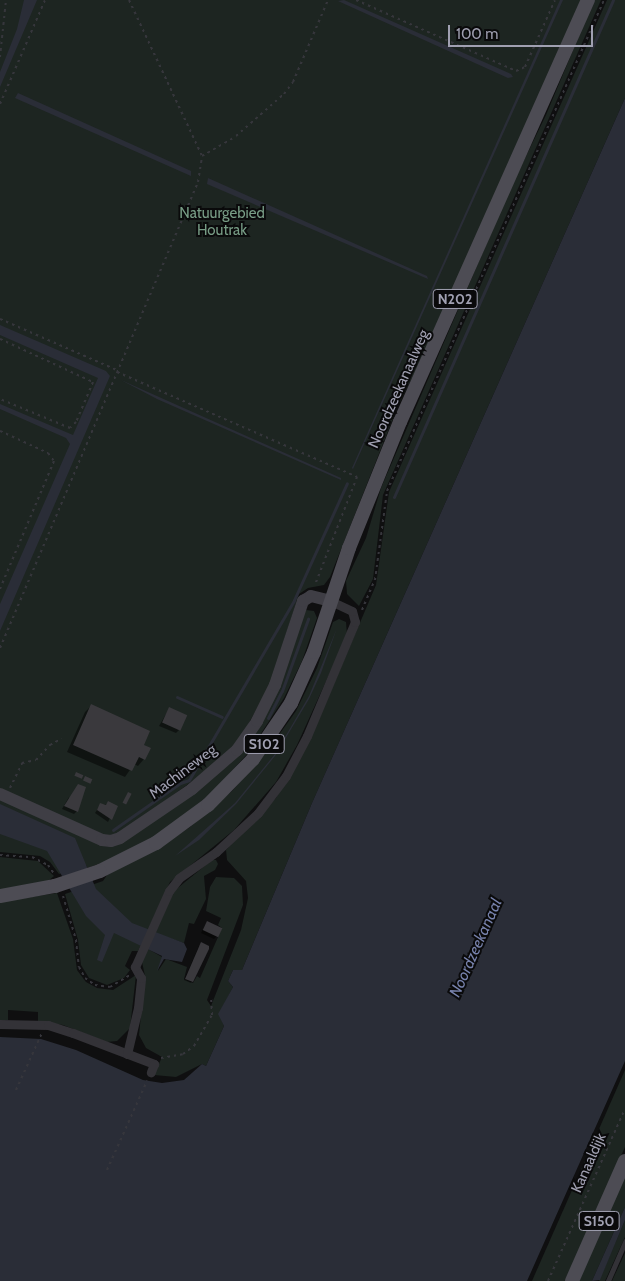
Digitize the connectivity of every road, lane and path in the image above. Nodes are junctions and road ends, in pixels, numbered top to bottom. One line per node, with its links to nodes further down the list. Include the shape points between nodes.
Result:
1 (6, 0): 9 (path)
2 (45, 0): 10 (path)
3 (129, 0): 11 (path)
4 (328, 0): 11 (path, via 293,82 284,94 236,136)
5 (356, 0): 6 (path, via 516,71 525,67)
6 (555, 0)
7 (588, 0): 19 (main road, Noordzeekanaalweg / N202, via 400,422)
8 (604, 0): 20 (path, Noordzeekanaalweg, via 387,492 375,580 364,607)
9 (0, 56)
10 (0, 104)
11 (202, 156): 14 (path, via 198,182)
12 (0, 319): 14 (path)
13 (0, 339): 15 (path, via 93,382 76,422 70,428)
14 (117, 371): 18 (path, via 357,477); 21 (path)
15 (0, 399)
16 (0, 431): 17 (path, via 48,453 54,461)
17 (0, 589)
18 (311, 596): 19 (street); 23 (street, Machineweg, via 301,604 275,685 242,743 208,776 134,829 116,840 107,841)
19 (330, 601): 20 (street, via 347,608); 25 (main road, S102, bridge, via 300,686 253,759 219,795 146,849 100,871)
20 (355, 617): 27 (street, via 349,640 286,776 249,823 173,884)
21 (0, 648)
22 (61, 739): 23 (path, via 36,760 22,764)
23 (3, 796)
24 (0, 855): 25 (path, via 43,861)
25 (57, 882): 26 (main road, S102); 27 (path, via 76,940 79,967 85,978 95,985 110,987 122,982)
26 (0, 896)
27 (135, 968): 31 (street, via 141,978)
28 (211, 998): 32 (path, via 212,1015 194,1046 183,1054 161,1058)
29 (0, 1024): 31 (street, via 48,1025)
30 (42, 1032): 33 (path)
31 (127, 1054): 32 (street)
32 (153, 1068): 36 (path)
33 (16, 1090)
34 (625, 1109): 38 (path, Kanaaldijk)
35 (625, 1161): 39 (main road, S150)
36 (107, 1170)
37 (625, 1242): 40 (lane)
38 (548, 1281)
39 (572, 1281)
40 (608, 1281)

